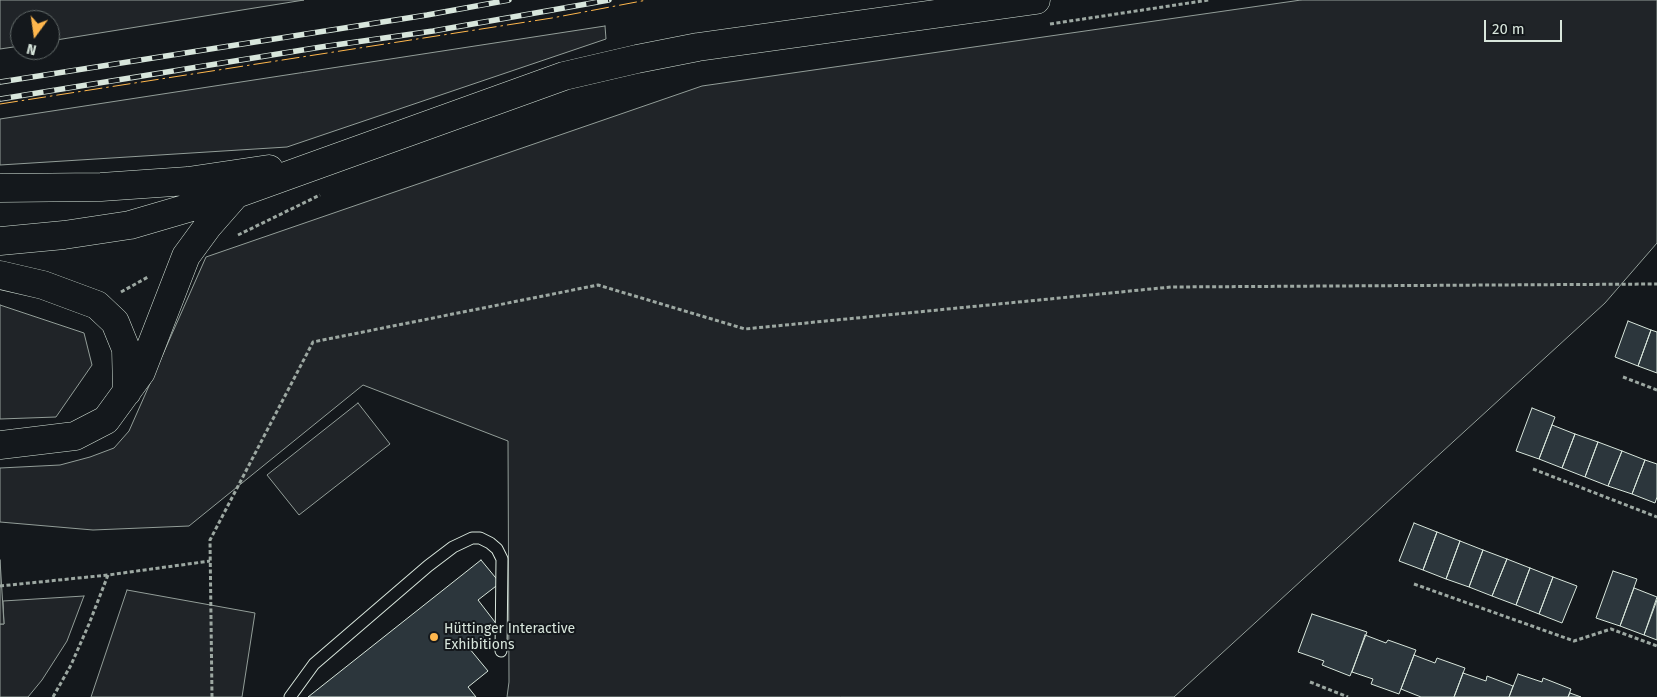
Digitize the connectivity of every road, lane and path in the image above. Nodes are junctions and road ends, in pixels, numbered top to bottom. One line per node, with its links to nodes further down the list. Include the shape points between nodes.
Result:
1 (1209, 0): 2 (path)
2 (1038, 12): 3 (main road, via 698,47 636,59 564,76)
3 (330, 160): 4 (main road, via 188,181 101,187); 5 (main road)
4 (0, 188)
5 (236, 194): 8 (main road, via 130,225); 9 (main road)
6 (321, 194): 7 (path)
7 (235, 236)
8 (0, 241)
9 (186, 256): 12 (path); 15 (main road, via 141,372)
10 (0, 275): 12 (main road, via 44,285)
11 (1657, 284): 19 (path, via 1171,287 744,329 598,285 312,342 210,540)
12 (97, 305): 15 (main road, via 115,322 126,349)
13 (1623, 376): 14 (path)
14 (1657, 390)
15 (127, 392): 16 (main road, via 106,420 75,436)
16 (0, 445)
17 (1533, 469): 18 (path)
18 (1657, 517)
19 (210, 561): 20 (path); 27 (path)
20 (108, 575): 22 (path); 26 (path, via 71,664)
21 (1414, 584): 23 (path, via 1574,641 1611,629)
22 (0, 586)
23 (1657, 646)
24 (501, 652): 28 (lane, via 502,559 490,543 472,538 440,557 314,664)
25 (1310, 682): 29 (path)
26 (53, 697)
27 (212, 697)
28 (290, 697)
29 (1348, 697)

